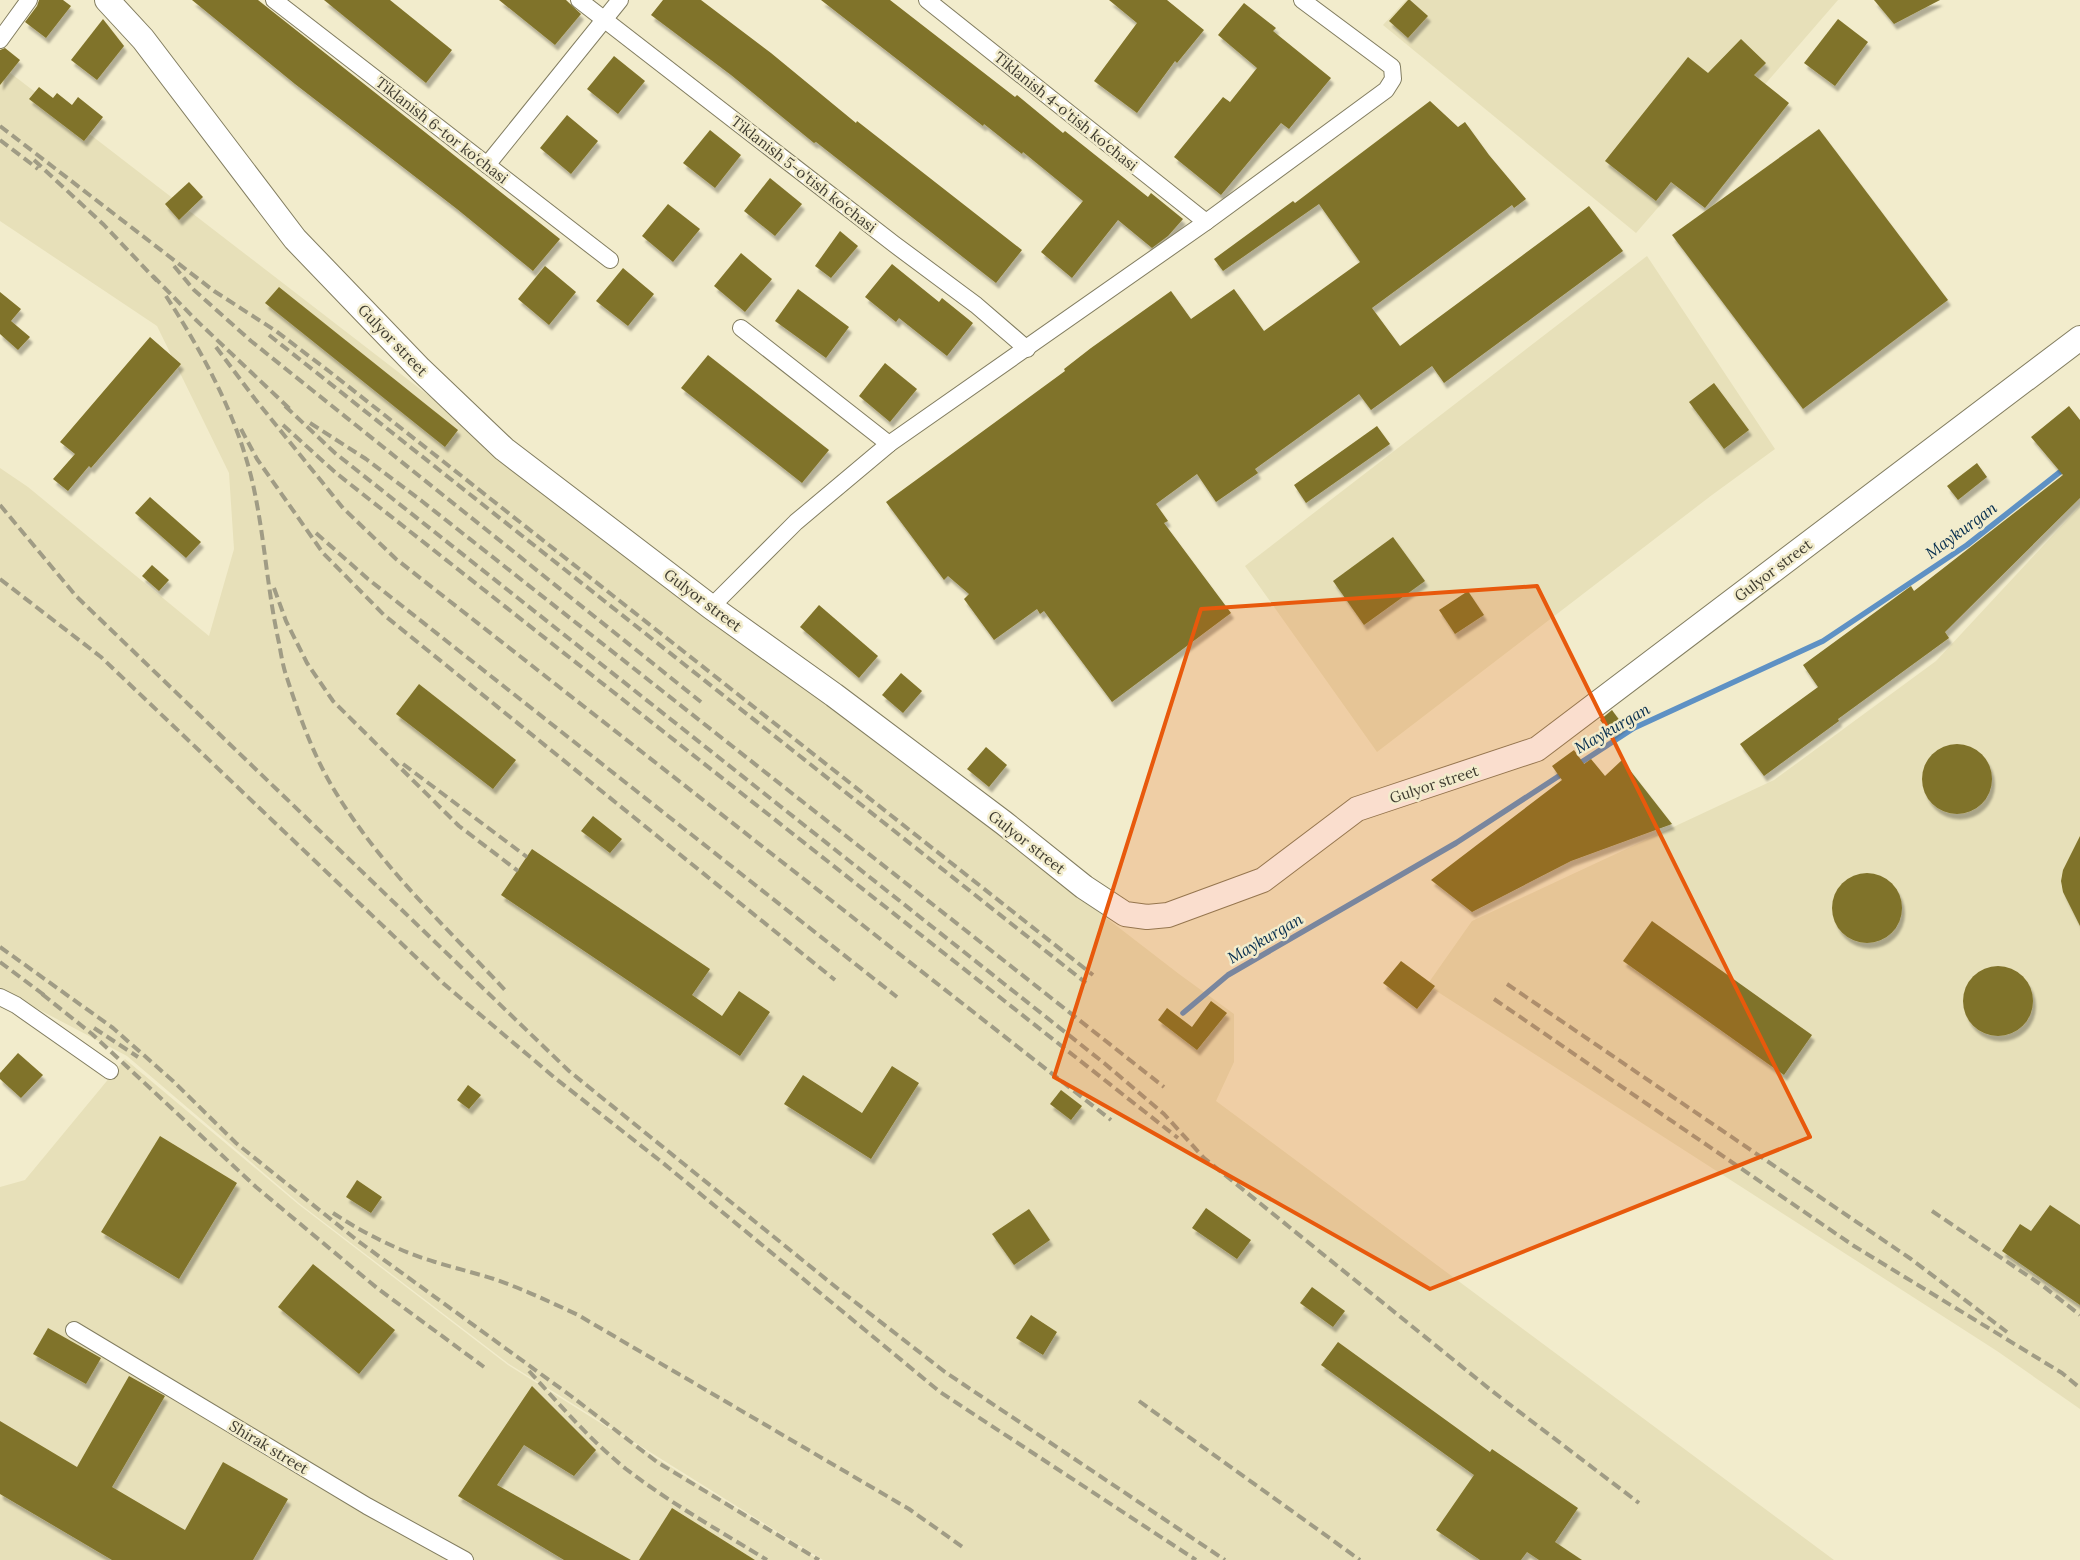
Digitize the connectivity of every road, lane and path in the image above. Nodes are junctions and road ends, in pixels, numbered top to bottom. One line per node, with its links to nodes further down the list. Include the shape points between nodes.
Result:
1 (29, 0): 9 (street)
2 (107, 0): 17 (street, Gulyor street, via 143,40 295,239 420,368 504,449)
3 (274, 0): 10 (street, Tiklanish 6-tor ko‘chasi)
4 (579, 0): 8 (street, Tiklanish 5-o'tish ko‘chasi)
5 (620, 0): 8 (street)
6 (927, 0): 11 (street, Tiklanish 4-o'tish ko‘chasi)
7 (1302, 0): 11 (street, via 1392,67 1393,78 1386,90)
8 (604, 20): 10 (street); 15 (street, Tiklanish 5-o'tish ko‘chasi, via 976,305)
9 (0, 40)
10 (487, 165): 12 (street, Tiklanish 6-tor ko‘chasi)
11 (1206, 222): 15 (street)
12 (610, 260)
13 (741, 328): 16 (street)
14 (2080, 338): 17 (street, Gulyor street, via 1537,749 1357,809 1262,880 1168,916 1126,914 1084,888 1004,822)
15 (1027, 349): 16 (street)
16 (889, 444): 17 (street, via 796,522)
17 (711, 607)
18 (0, 997): 19 (street)
19 (110, 1071)
20 (74, 1330): 21 (street, Shirak street, via 367,1506)
21 (465, 1560)

